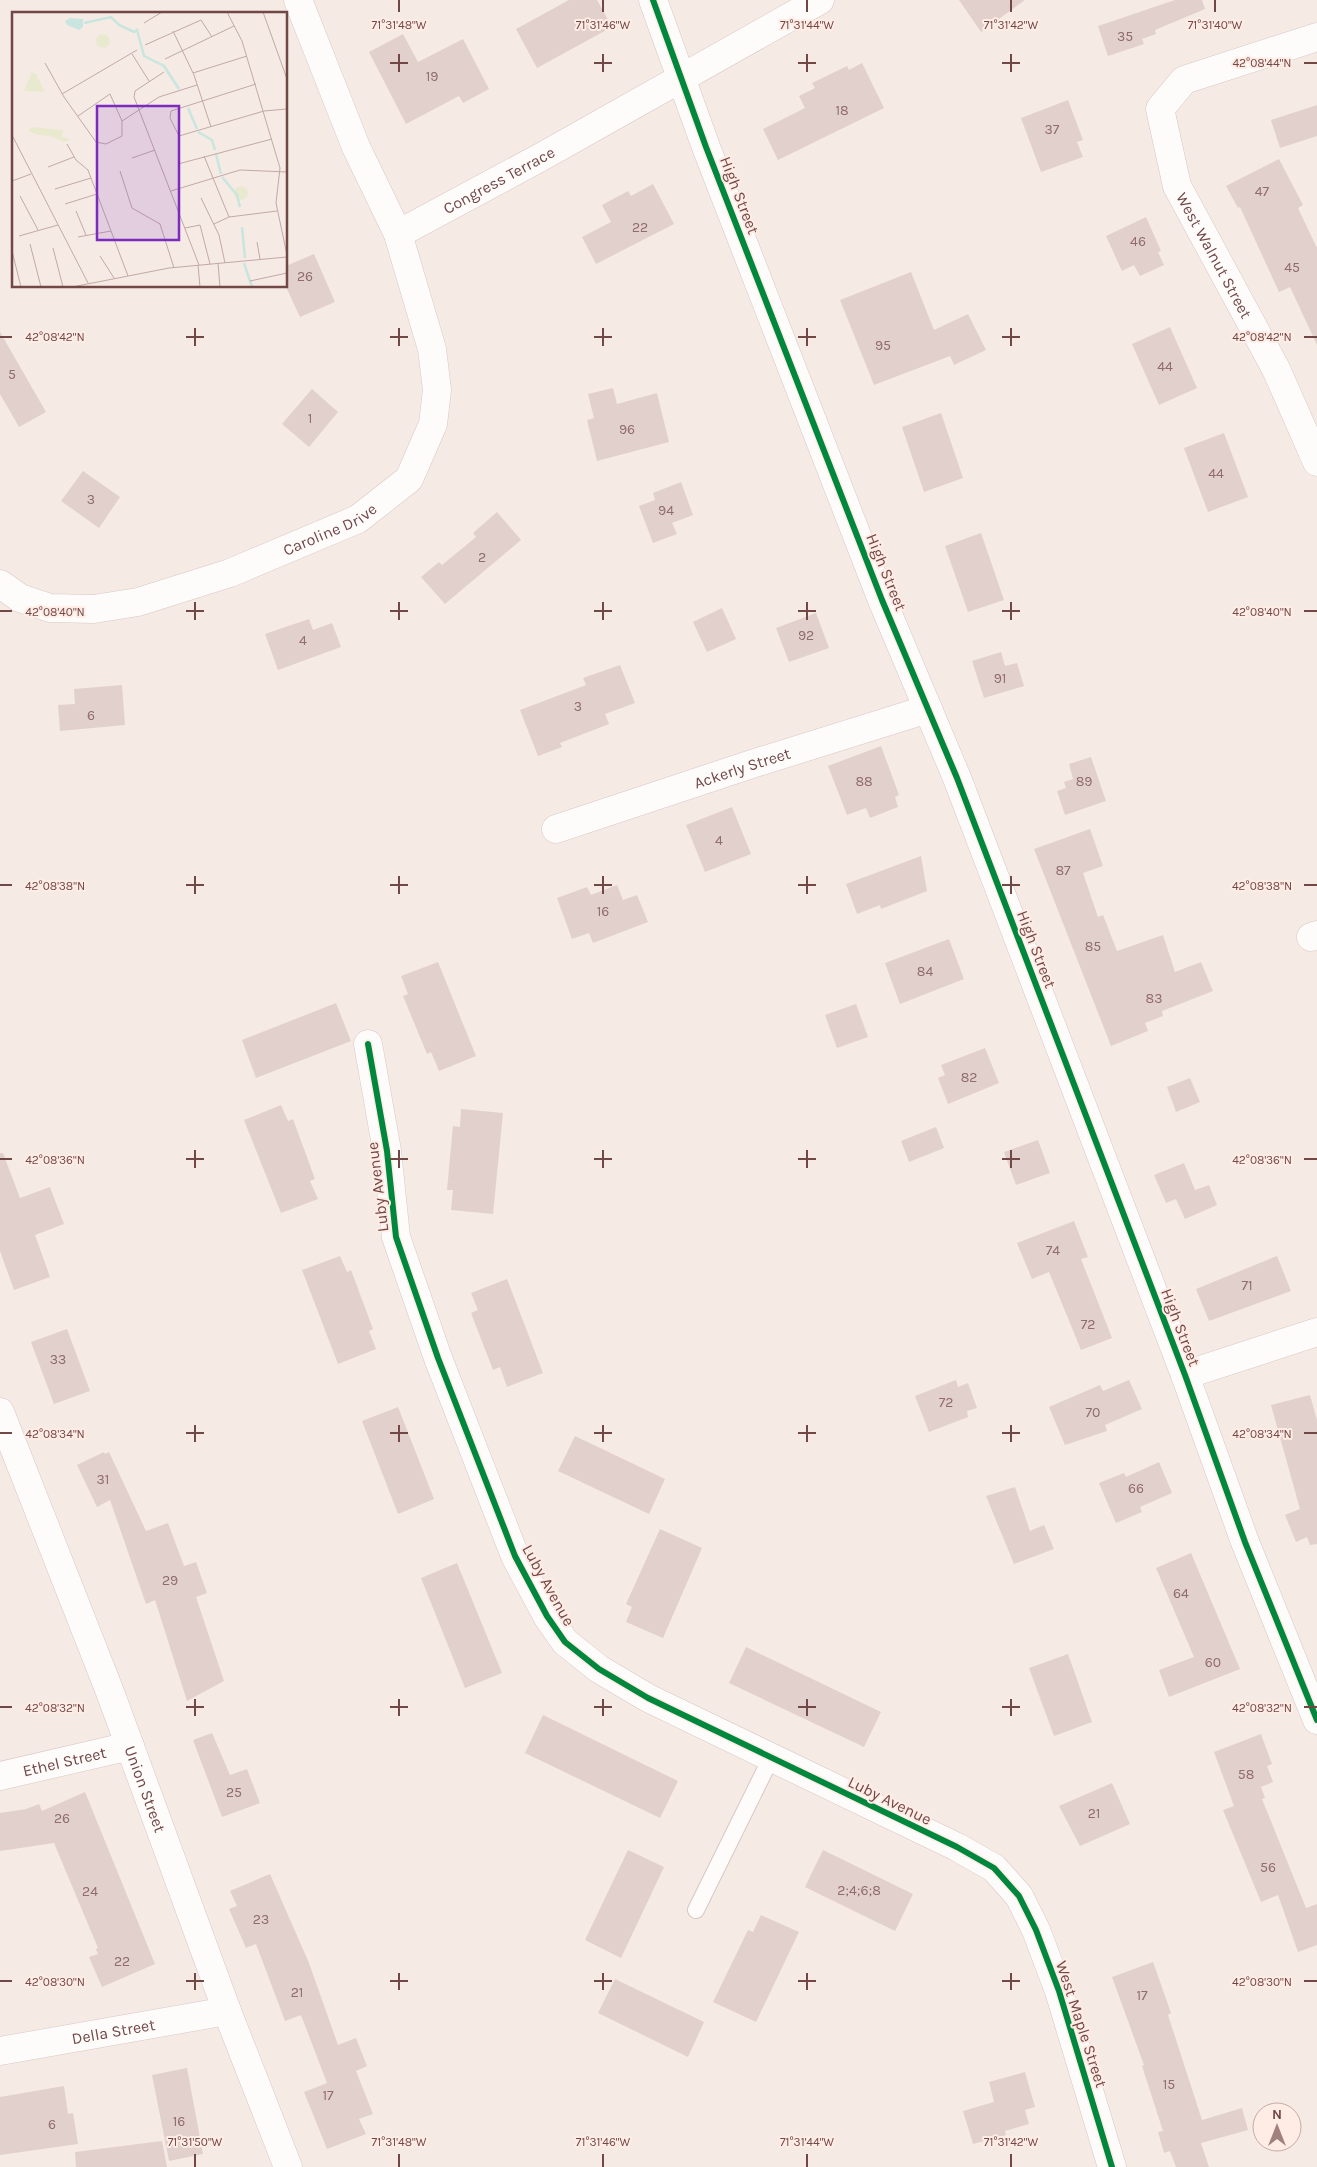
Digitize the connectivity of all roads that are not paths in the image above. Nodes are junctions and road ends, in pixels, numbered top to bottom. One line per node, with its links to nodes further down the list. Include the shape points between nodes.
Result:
1 (298, 0): 6 (street, via 356,147)
2 (653, 0): 5 (street, High Street)
3 (820, 0): 5 (street, Congress Terrace)
4 (1317, 37): 7 (street, West Walnut Street, via 1184,80 1160,109 1177,186 1276,369)
5 (681, 78): 6 (street, Congress Terrace); 9 (street, High Street, via 882,600)
6 (398, 234): 8 (street, Caroline Drive, via 432,349 437,390 433,424 409,479 358,519 230,573 138,602 94,609 50,608 20,598)
7 (1317, 462)
8 (0, 584)
9 (928, 709): 10 (street, Ackerly Street); 13 (street, High Street)
10 (556, 829)
11 (368, 1044): 17 (street, Luby Avenue, via 387,1150 396,1237 438,1358 515,1556 547,1616 565,1642 599,1669 648,1698)
12 (1317, 1332): 13 (street)
13 (1185, 1375): 15 (street, High Street, via 1245,1542)
14 (0, 1415): 16 (street, Union Street)
15 (1317, 1720)
16 (130, 1746): 18 (street, Ethel Street); 21 (street, Union Street)
17 (771, 1758): 19 (street, Luby Avenue, via 957,1847 994,1868); 20 (lane)
18 (0, 1776)
19 (1017, 1893): 24 (street, West Maple Street, via 1036,1930 1059,1990)
20 (696, 1910)
21 (227, 2011): 22 (street, Della Street); 23 (street, Union Street)
22 (0, 2051)
23 (288, 2167)
24 (1112, 2167)

